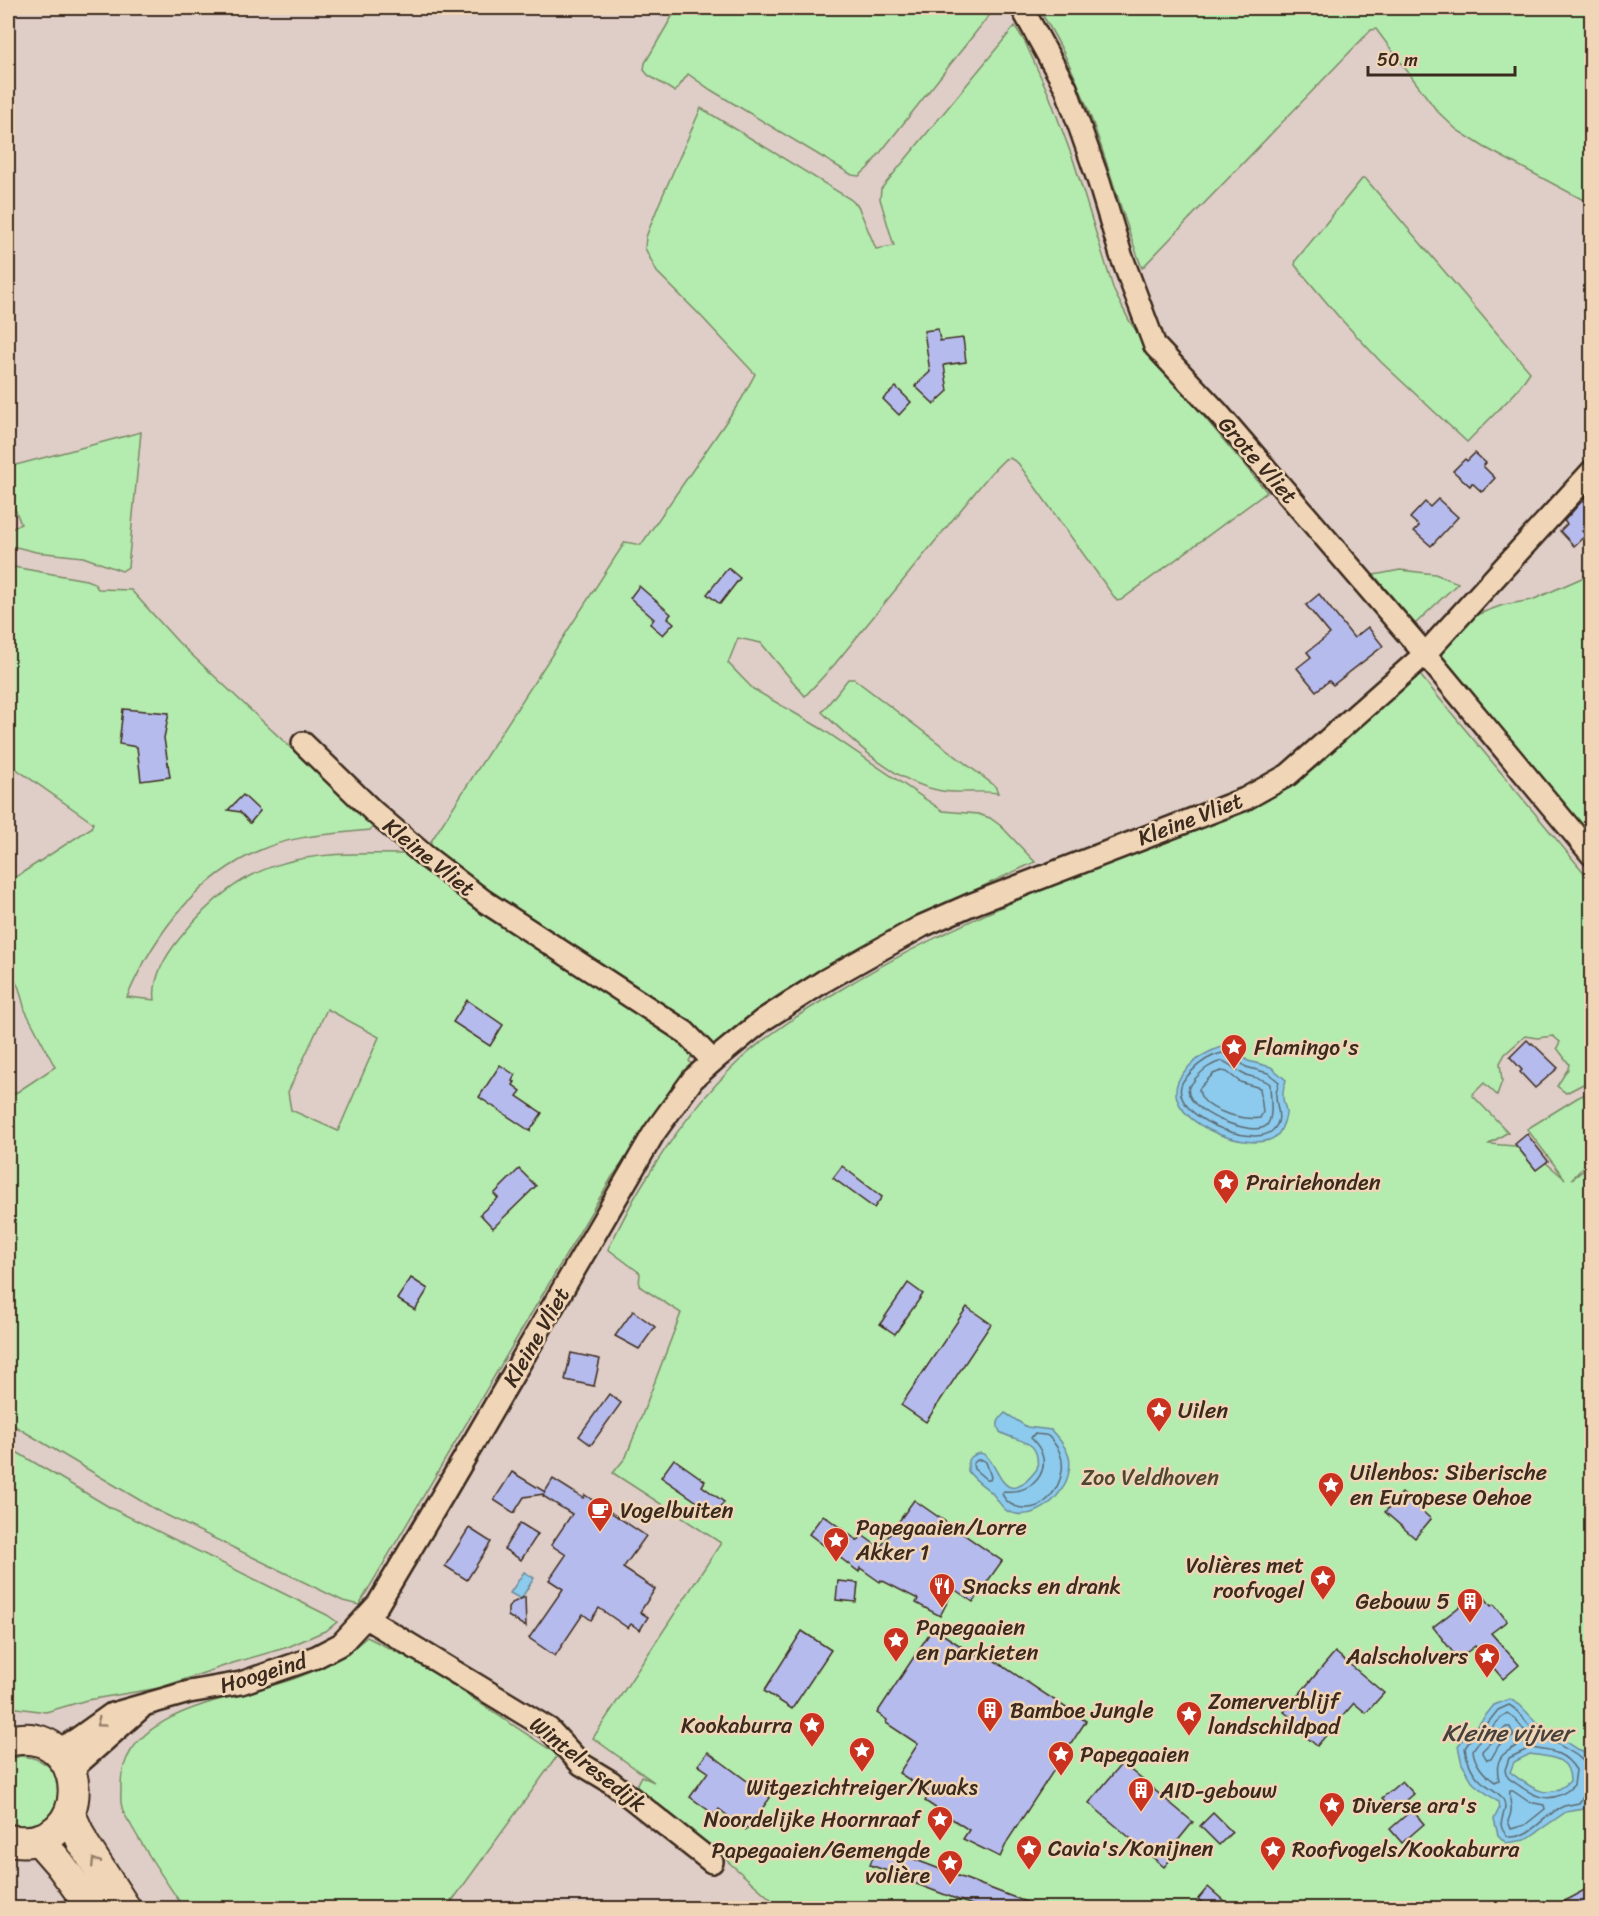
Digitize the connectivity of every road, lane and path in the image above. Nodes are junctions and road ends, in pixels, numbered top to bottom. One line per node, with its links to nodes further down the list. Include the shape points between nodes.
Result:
1 (1022, 8): 3 (street, Grote Vliet, via 1070,98 1155,346 1218,413)
2 (1592, 471): 3 (street, Kleine Vliet)
3 (1425, 654): 5 (street, Grote Vliet); 6 (street, Kleine Vliet, via 1288,775 1245,799 922,927 763,1020)
4 (303, 743): 6 (street, Kleine Vliet, via 424,855 484,901 685,1032)
5 (1592, 855)
6 (713, 1061): 7 (street, Kleine Vliet, via 693,1079 654,1133 444,1493)
7 (366, 1618): 9 (street, Hoogeind, via 341,1644 316,1657 241,1683 147,1703); 13 (street, Wintelresedijk, via 549,1730 581,1764)
8 (8, 1740): 9 (main road, via 26,1738 42,1742)
9 (64, 1761): 10 (main road, via 75,1785)
10 (70, 1814): 12 (main road, via 62,1825); 15 (main road, one-way to 10, via 83,1843)
11 (8, 1840): 12 (main road)
12 (39, 1840): 14 (main road)
13 (712, 1862)
14 (92, 1908)
15 (125, 1908)

